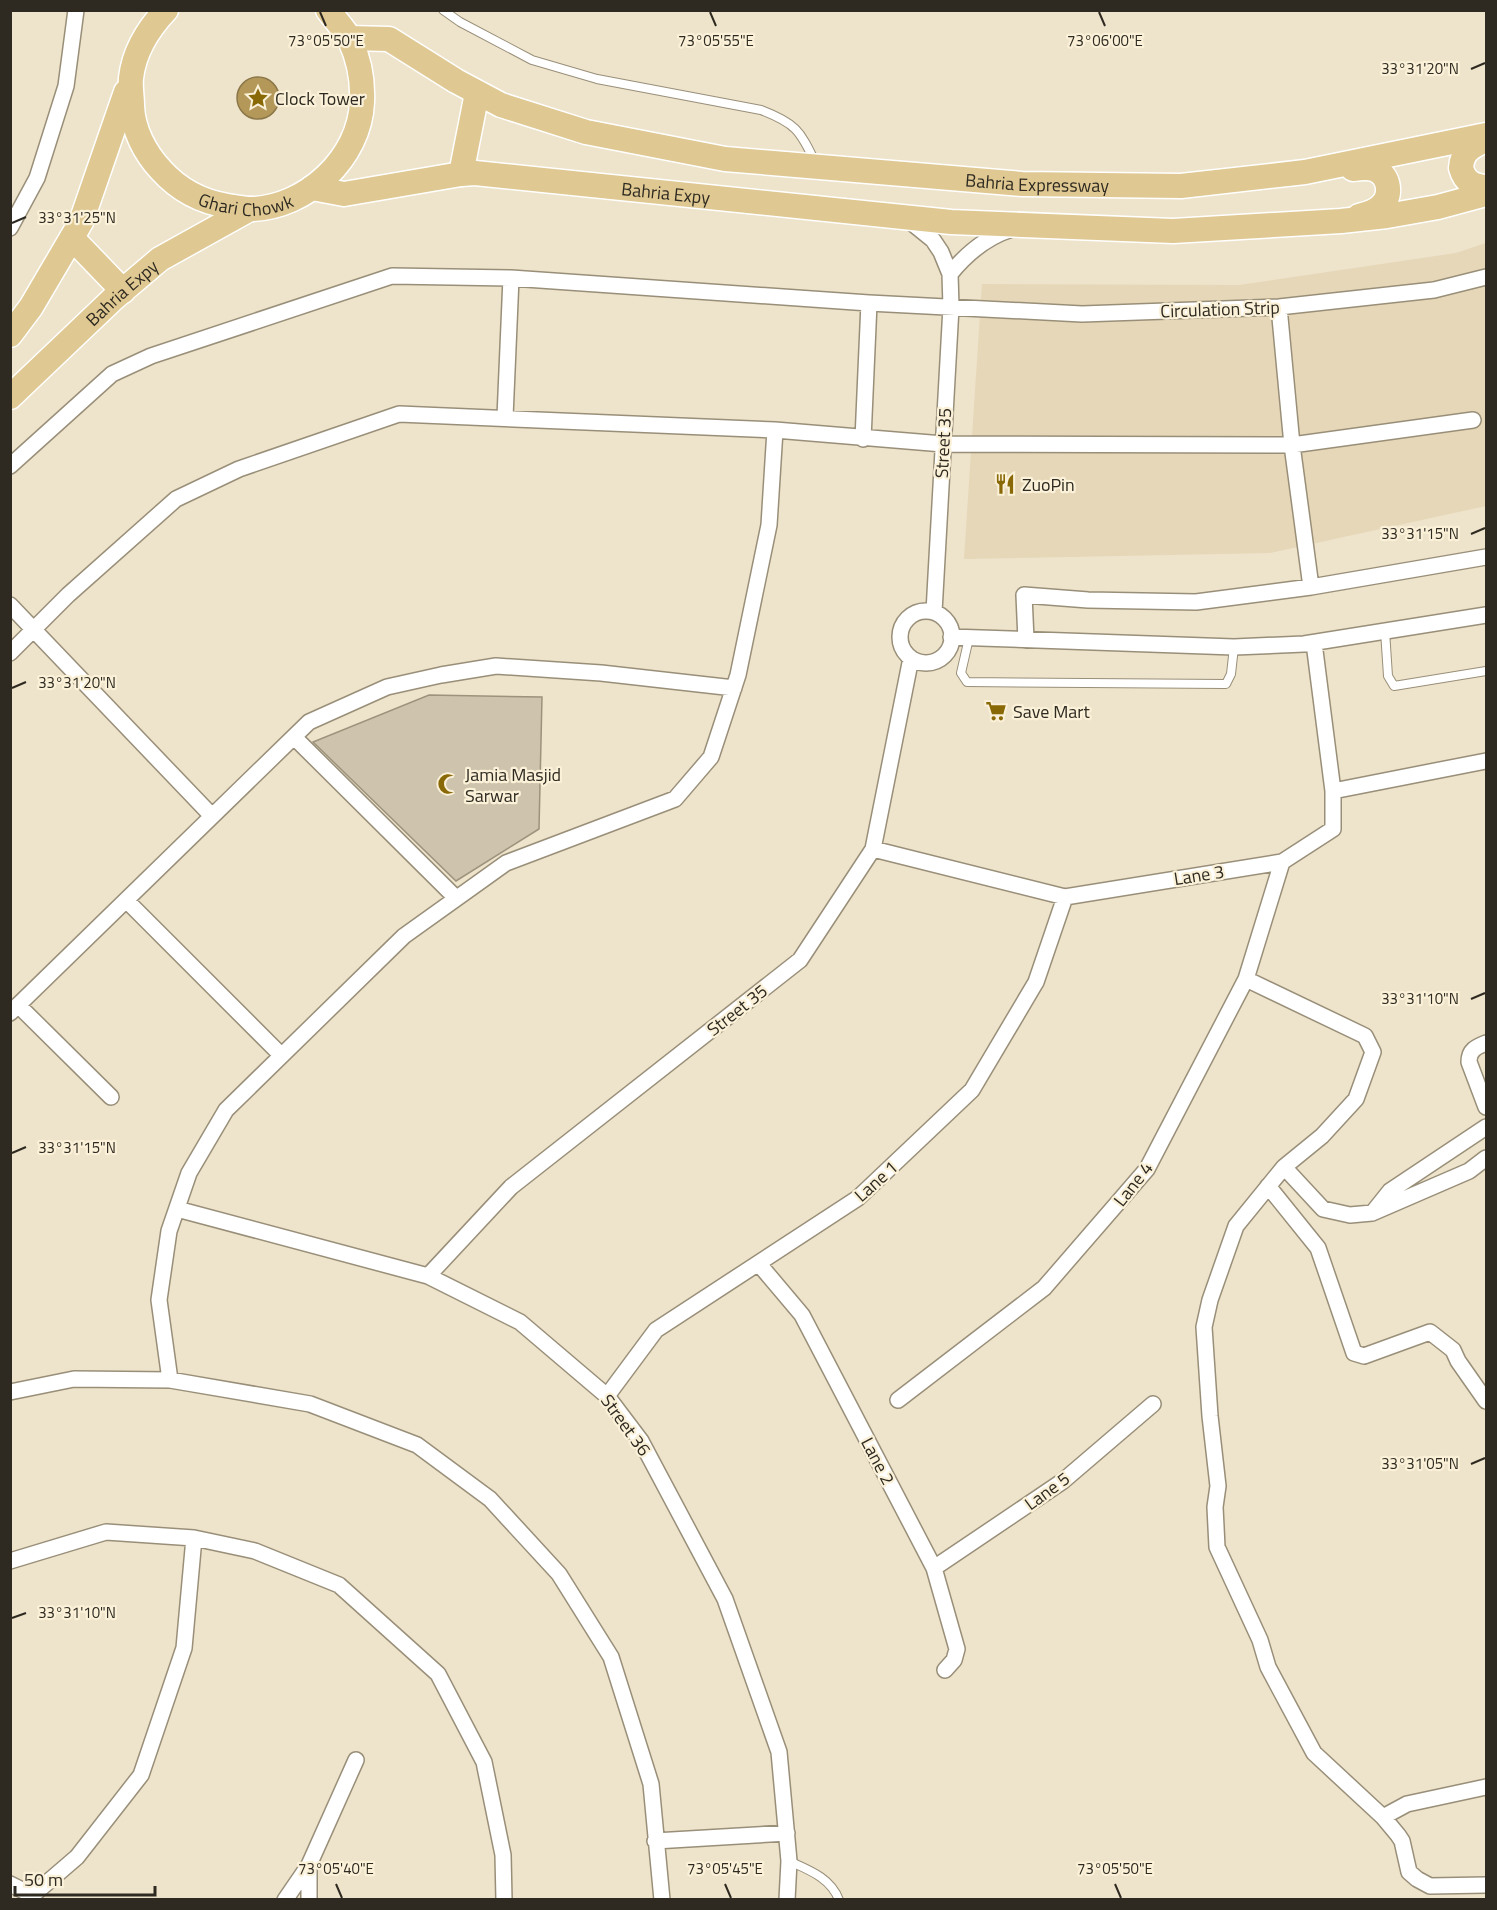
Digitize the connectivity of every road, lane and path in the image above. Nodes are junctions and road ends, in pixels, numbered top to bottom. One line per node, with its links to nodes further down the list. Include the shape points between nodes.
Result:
1 (76, 10): 19 (street, via 66,86 37,178)
2 (166, 10): 6 (main road, Ghari Chowk, via 139,48)
3 (328, 10): 5 (main road, Ghari Chowk)
4 (443, 10): 9 (lane, via 532,60 597,79 761,110 785,119 803,137)
5 (349, 38): 7 (main road, via 389,39); 12 (main road, Ghari Chowk, via 361,69 363,103 355,136 337,165)
6 (131, 78): 15 (main road, Ghari Chowk, via 132,118 148,155 174,185 210,203); 20 (main road)
7 (477, 93): 9 (main road, Bahria Expressway, via 501,105 586,132 725,159); 11 (main road)
8 (1486, 138): 10 (main road, Bahria Expressway); 13 (main road, via 1464,154 1461,168 1468,182)
9 (818, 167): 10 (main road, Bahria Expressway, via 1033,184 1181,186)
10 (1305, 172): 17 (main road, via 1359,168 1375,169 1384,176 1388,191 1380,207)
11 (461, 174): 12 (main road, Bahria Expy, via 344,194); 16 (main road, Bahria Expy)
12 (312, 188): 15 (main road, Ghari Chowk, via 282,203)
13 (1486, 188)
14 (1486, 194): 17 (main road, via 1438,207)
15 (249, 209): 24 (main road, Bahria Expy, via 160,259)
16 (906, 218): 18 (main road, Bahria Expy); 21 (street, via 933,240)
17 (1341, 221): 18 (main road, via 1173,231)
18 (1019, 226): 21 (street, via 984,242)
19 (10, 228)
20 (72, 238): 24 (main road); 28 (main road)
21 (950, 274): 26 (street, Street 35)
22 (1486, 277): 27 (street, Circulation Strip, via 1434,291)
23 (511, 278): 25 (street, Circulation Strip); 30 (street); 36 (street, Circulation Strip, via 392,276 151,356 112,374)
24 (123, 291): 29 (main road, Bahria Expy)
25 (869, 303): 26 (street, Circulation Strip); 33 (street)
26 (951, 307): 27 (street, Circulation Strip, via 1082,314); 34 (street, Street 35)
27 (1280, 307): 35 (street)
28 (10, 335)
29 (10, 396)
30 (505, 417): 32 (street); 42 (street, via 399,414 239,469 176,500)
31 (1473, 420): 35 (street)
32 (775, 430): 33 (street); 52 (street, via 770,525)
33 (863, 439): 34 (street)
34 (943, 444): 35 (street); 40 (street, Street 35)
35 (1292, 445): 38 (street)
36 (10, 466)
37 (1486, 557): 38 (street)
38 (1311, 587): 46 (street, via 1196,602 1024,595)
39 (10, 605): 42 (street)
40 (934, 612): 44 (street, via 947,622); 50 (street, via 917,612 904,622 900,639)
41 (1486, 615): 43 (street)
42 (34, 630): 49 (street); 56 (street)
43 (1385, 632): 47 (street); 51 (lane, via 1388,676 1394,686)
44 (951, 637): 45 (street); 50 (street, via 948,650 939,659 927,662)
45 (969, 638): 46 (street); 48 (lane, via 961,673 967,682 1226,684 1232,674)
46 (1026, 640): 48 (street)
47 (1314, 643): 48 (street); 55 (street, Lane 3)
48 (1234, 647)
49 (10, 653)
50 (911, 658): 57 (street, Street 35)
51 (1486, 671)
52 (734, 688): 53 (street, via 496,666 387,687 309,722); 60 (street, via 711,758 675,799 506,862)
53 (294, 737): 56 (street); 60 (street)
54 (1486, 761): 55 (street)
55 (1333, 791): 58 (street, Lane 3, via 1333,830)
56 (212, 816): 61 (street)
57 (873, 849): 59 (street, Lane 3); 75 (street, Street 35, via 800,960 511,1187)
58 (1282, 862): 59 (street, Lane 3); 62 (street, Lane 4)
59 (1065, 897): 74 (street, Lane 1, via 1036,982 972,1090 858,1198)
60 (456, 898): 65 (street, via 404,936)
61 (126, 900): 63 (street); 65 (street)
62 (1246, 979): 70 (street, via 1365,1036 1373,1052 1356,1099 1322,1136); 79 (street, Lane 4, via 1147,1170 1044,1288)
63 (14, 1009): 66 (street)
64 (1486, 1043): 67 (street, via 1474,1048 1469,1062)
65 (281, 1055): 72 (street, via 225,1110 189,1173)
66 (111, 1097)
67 (1486, 1107)
68 (1486, 1127): 73 (street, via 1390,1191)
69 (1486, 1158): 73 (street, via 1469,1171)
70 (1284, 1167): 71 (street); 73 (street, via 1323,1209 1350,1215)
71 (1269, 1186): 80 (street, via 1318,1248 1354,1353 1364,1356 1430,1332 1453,1350); 88 (street, via 1236,1226 1204,1327 1218,1486 1217,1547 1260,1640 1268,1667 1314,1753)
72 (177, 1209): 75 (street, Street 36); 76 (street, via 169,1231 159,1300)
73 (1372, 1213)
74 (759, 1264): 78 (street, Lane 1, via 656,1330); 84 (street, Lane 2, via 801,1315)
75 (428, 1276): 78 (street, Street 36, via 520,1322)
76 (170, 1380): 77 (street, via 74,1379); 90 (street, via 310,1404 417,1445 490,1499 559,1574 611,1657 651,1784)
77 (10, 1392)
78 (607, 1396): 89 (street, Street 36, via 641,1442 725,1599 779,1752)
79 (898, 1400)
80 (1486, 1401)
81 (1153, 1404): 84 (street, Lane 5, via 1063,1481)
82 (194, 1538): 83 (street, via 106,1532); 95 (street, via 184,1648 141,1775 77,1857); 98 (street, via 255,1551 339,1585 438,1674 484,1762 503,1855)
83 (10, 1561)
84 (934, 1568): 85 (street, Lane 2, via 957,1649)
85 (945, 1670)
86 (356, 1760): 92 (street)
87 (1486, 1787): 88 (street, via 1407,1804)
88 (1383, 1817): 94 (street, via 1402,1841 1409,1872 1417,1879 1430,1886)
89 (787, 1833): 90 (street); 91 (street, Street 36)
90 (655, 1841): 99 (street)
91 (789, 1861): 100 (street, Street 36); 101 (lane, via 817,1874 835,1889)
92 (309, 1865): 96 (street); 97 (street)
93 (10, 1884): 95 (street)
94 (1486, 1884)
95 (30, 1897)
96 (285, 1899)
97 (309, 1899)
98 (504, 1899)
99 (662, 1899)
100 (787, 1899)
101 (839, 1899)

